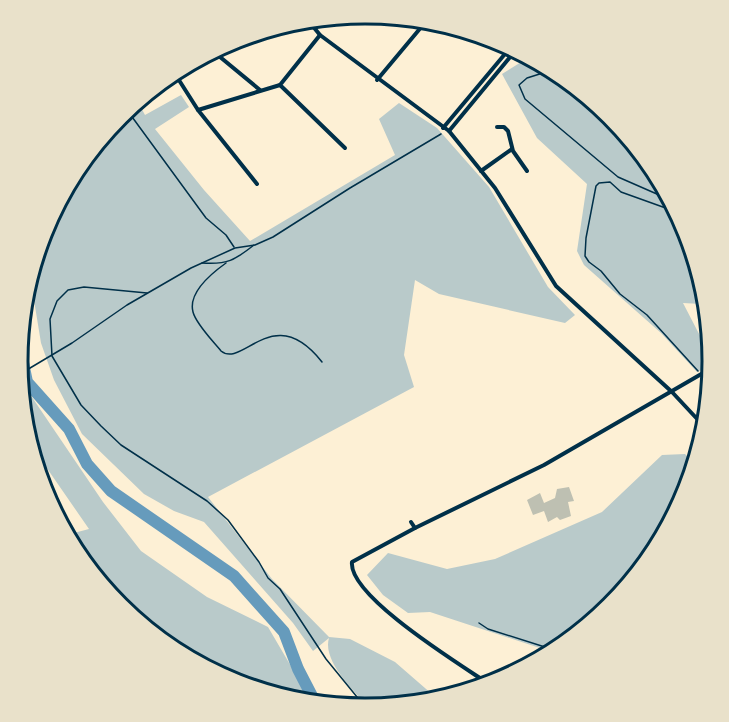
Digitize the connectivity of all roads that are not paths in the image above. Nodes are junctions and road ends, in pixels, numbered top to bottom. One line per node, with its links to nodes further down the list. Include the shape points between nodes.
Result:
1 (314, 28): 3 (street)
2 (420, 29): 8 (street)
3 (320, 35): 8 (street); 9 (street)
4 (505, 55): 13 (street)
5 (220, 57): 10 (street)
6 (510, 57): 13 (street)
7 (179, 80): 11 (street)
8 (377, 80): 13 (street)
9 (280, 85): 10 (street); 14 (street)
10 (260, 90): 11 (street)
11 (198, 110): 18 (street)
12 (497, 127): 15 (street, via 508,131)
13 (446, 129): 16 (street)
14 (345, 148)
15 (512, 149): 16 (street); 17 (street)
16 (482, 171): 20 (street, via 556,286)
17 (527, 171)
18 (257, 184)
19 (701, 375): 20 (street)
20 (672, 392): 21 (street); 23 (street, via 544,465)
21 (697, 418)
22 (411, 522): 23 (street)
23 (415, 528): 24 (street, via 355,559 351,565 354,573 390,615)
24 (480, 677)

